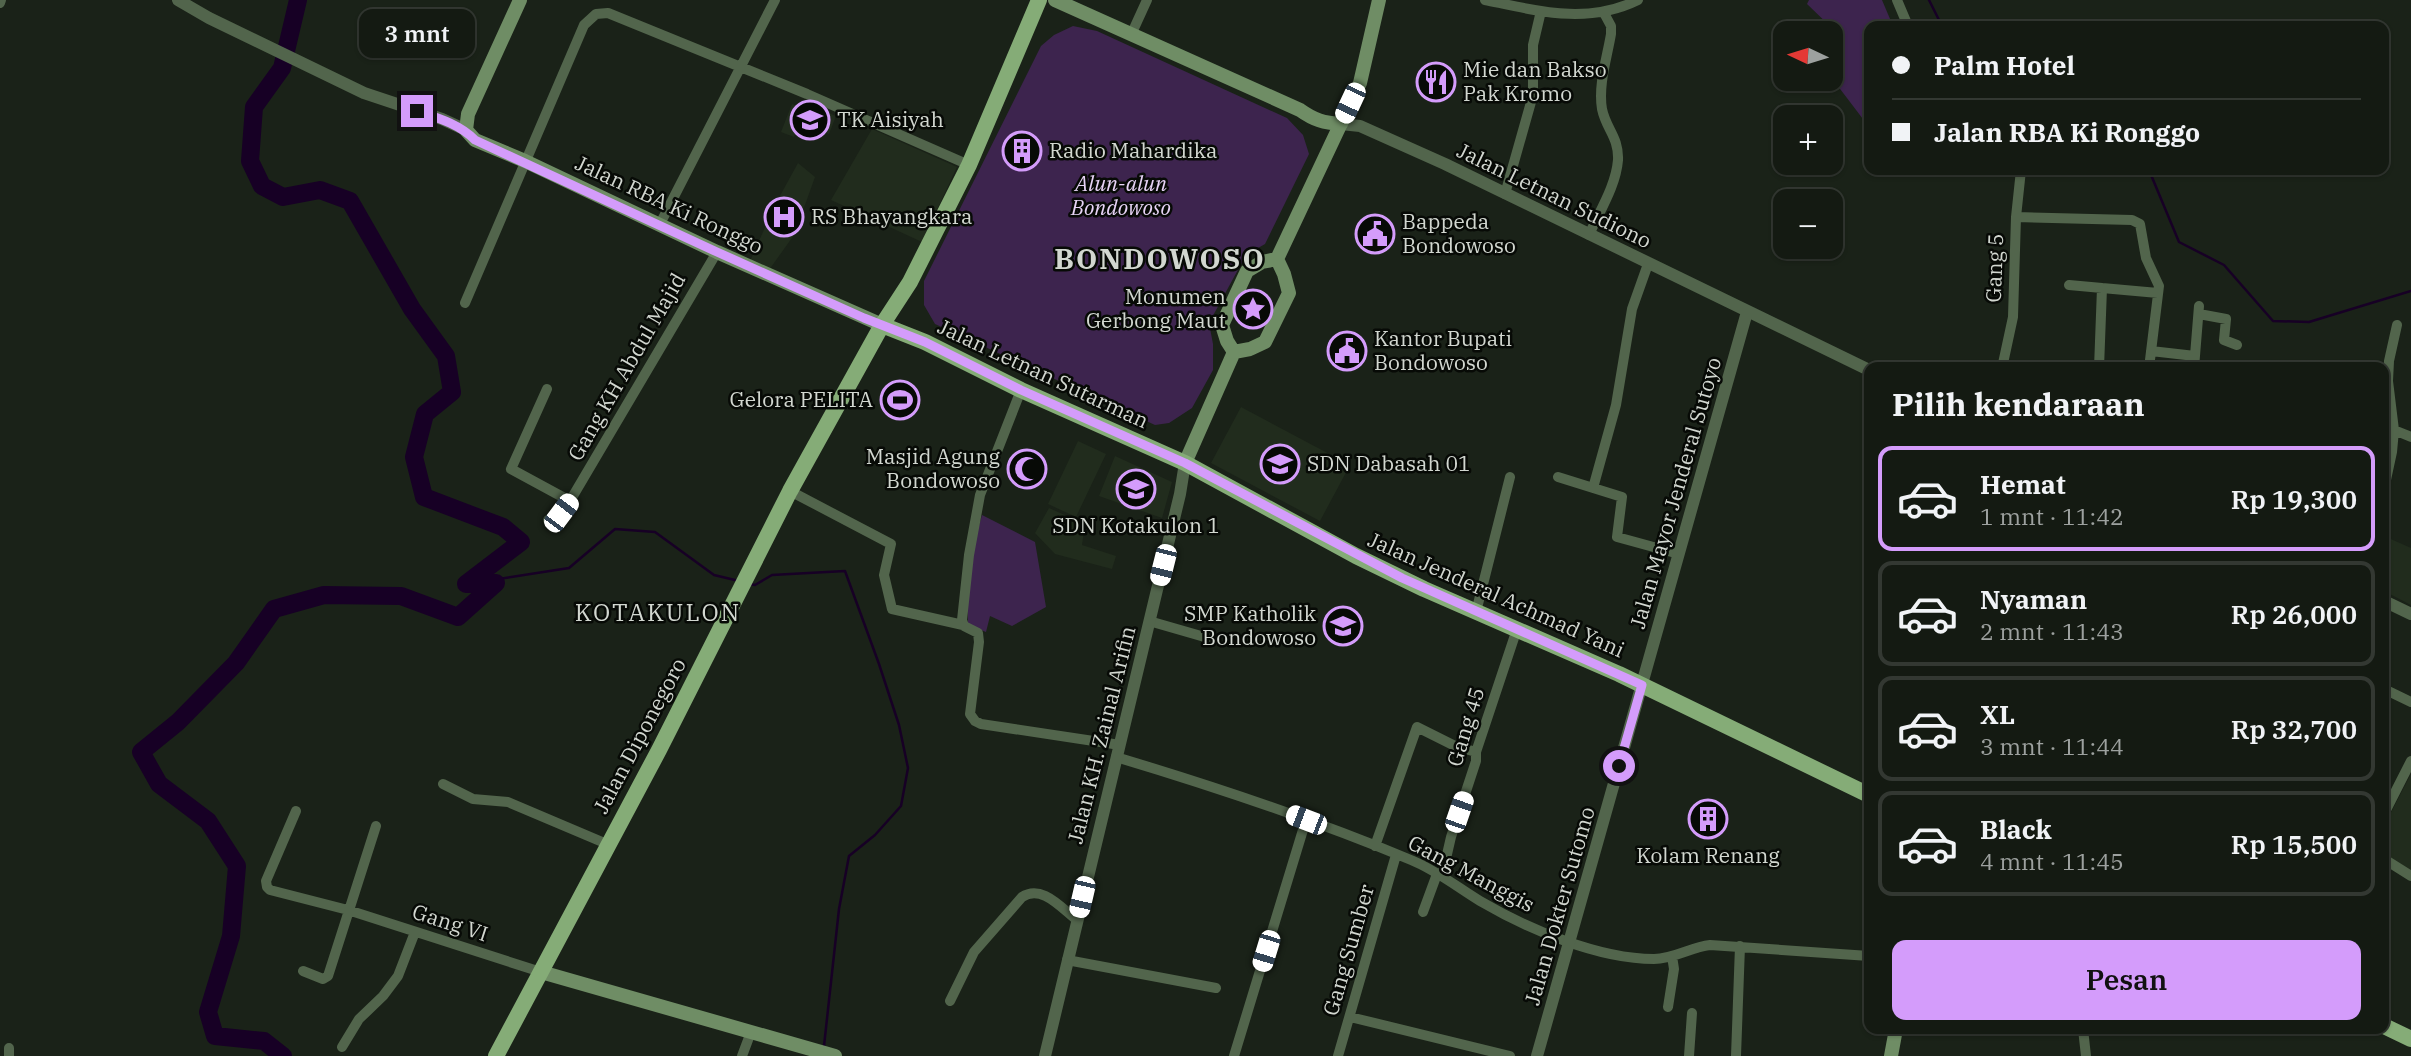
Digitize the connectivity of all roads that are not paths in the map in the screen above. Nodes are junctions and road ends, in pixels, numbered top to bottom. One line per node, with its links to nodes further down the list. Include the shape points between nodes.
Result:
1 (178, 0): 17 (street, Jalan RBA Ki Ronggo, via 364,93)
2 (520, 0): 16 (main road)
3 (775, 0): 15 (street)
4 (1039, 0): 21 (main road, Jalan Diponegoro)
5 (1055, 0): 14 (main road)
6 (1147, 0): 14 (street)
7 (1379, 0): 18 (main road, via 1360,83)
8 (1485, 0): 11 (street)
9 (1638, 0): 12 (street)
10 (1897, 0): 13 (street)
11 (1541, 11): 12 (street, via 1581,16); 23 (street, via 1533,45 1533,95)
12 (1604, 13): 26 (street, via 1611,34 1602,106 1616,139 1617,163)
13 (1906, 21)
14 (1131, 35): 18 (main road, via 1316,120)
15 (740, 67): 20 (street, via 608,13 596,14 584,25); 21 (street); 25 (street)
16 (468, 114): 17 (street, Jalan RBA Ki Ronggo); 19 (main road)
17 (442, 119): 19 (street, Jalan RBA Ki Ronggo)
18 (1341, 124): 23 (street, Jalan Letnan Sudiono, via 1378,133); 28 (main road)
19 (466, 131): 20 (main road, Jalan RBA Ki Ronggo, via 475,140)
20 (525, 161): 25 (main road, Jalan RBA Ki Ronggo); 33 (street)
21 (969, 165): 35 (main road, Jalan Diponegoro, via 910,282)
22 (2020, 175): 24 (street, Gang 5)
23 (1505, 194): 26 (street, Jalan Letnan Sudiono)
24 (2016, 217): 32 (street, via 2136,220); 40 (street, Gang 5, via 2013,317)
25 (660, 224): 27 (main road, Jalan RBA Ki Ronggo)
26 (1589, 235): 29 (street, Jalan Letnan Sudiono)
27 (717, 252): 35 (main road, Jalan RBA Ki Ronggo); 57 (street, Gang KH Abdul Majid)
28 (1277, 259): 39 (main road, via 1247,271 1222,325); 39 (main road, via 1289,293 1265,342)
29 (1648, 264): 34 (street, Jalan Letnan Sudiono); 55 (street, via 1628,329 1616,405)
30 (2070, 285): 31 (street)
31 (2102, 288): 32 (street); 41 (street)
32 (2158, 293): 38 (street)
33 (465, 303)
34 (1746, 312): 45 (street, Jalan Letnan Sudiono); 59 (street, Jalan Mayor Jenderal Sutoyo)
35 (882, 325): 47 (main road, Jalan Letnan Sutarman); 56 (main road, Jalan Diponegoro)
36 (2397, 325): 44 (street)
37 (2237, 345): 43 (street, via 2224,340 2226,319 2199,310)
38 (2151, 351): 42 (street); 43 (street)
39 (1234, 352): 51 (main road)
40 (2003, 362)
41 (2099, 362)
42 (2150, 362)
43 (2195, 362)
44 (2389, 362)
45 (1864, 368)
46 (547, 389): 57 (street, via 511,469)
47 (1021, 390): 51 (main road, Jalan Letnan Sutarman); 64 (street, via 978,504)
48 (2389, 391): 49 (street)
49 (2393, 430): 50 (street); 52 (street)
50 (2411, 437)
51 (1185, 463): 61 (main road, Jalan Jenderal Achmad Yani, via 1356,556); 63 (street, Jalan KH. Zainal Arifin)
52 (2389, 466)
53 (1510, 477): 61 (street)
54 (1558, 477): 55 (street)
55 (1592, 488): 59 (street, via 1622,497 1617,537)
56 (790, 491): 64 (street, via 891,544 884,575 892,609); 79 (main road, Jalan Diponegoro)
57 (570, 501): 58 (street, Gang KH Abdul Majid)
58 (548, 520)
59 (1679, 554): 67 (street, Jalan Mayor Jenderal Sutoyo)
60 (2389, 603): 62 (street)
61 (1476, 611): 65 (main road, Jalan Jenderal Achmad Yani)
62 (2411, 614)
63 (1149, 621): 66 (street); 70 (street, Jalan KH. Zainal Arifin)
64 (963, 625): 70 (street, Gang Manggis, via 979,637 970,708 975,721)
65 (1517, 629): 67 (main road, Jalan Jenderal Achmad Yani); 71 (street, Gang 45)
66 (1215, 640)
67 (1642, 685): 74 (main road, Jalan Jenderal Achmad Yani); 89 (street, Jalan Dokter Sutomo)
68 (2389, 691): 69 (street)
69 (2411, 702)
70 (1118, 751): 77 (street, Gang Manggis); 87 (street, Jalan KH. Zainal Arifin)
71 (1476, 752): 80 (street, via 1417,727); 83 (street, Gang 45)
72 (2411, 761): 75 (street)
73 (443, 784): 79 (street, via 473,799 508,802)
74 (1864, 793)
75 (2389, 804)
76 (296, 810): 85 (street, Gang VI, via 267,887)
77 (1306, 820): 80 (street, Gang Manggis); 111 (street)
78 (376, 826): 85 (street)
79 (607, 844): 95 (main road, Jalan Diponegoro)
80 (1375, 846): 81 (street, Gang Manggis)
81 (1396, 855): 83 (street, Gang Manggis); 100 (street, Gang Sumber)
82 (2389, 862): 84 (street)
83 (1439, 875): 86 (street, Gang 45); 89 (street, Gang Manggis, via 1535,930)
84 (2411, 876)
85 (348, 910): 88 (street, Gang VI); 94 (street, via 328,976)
86 (1423, 912)
87 (1077, 920): 93 (street, Jalan KH. Zainal Arifin); 97 (street, via 1042,893 1022,897 974,952)
88 (415, 932): 95 (street, Gang VI); 106 (street, via 398,976 359,1018)
89 (1569, 942): 91 (street, Gang Manggis, via 1640,958); 114 (street, Jalan Dokter Sutomo)
90 (1740, 946): 91 (street, Gang Manggis, via 1699,946); 92 (street, Gang Manggis); 116 (street)
91 (1672, 956): 98 (street)
92 (1864, 956)
93 (1067, 960): 96 (street); 110 (street, Jalan KH. Zainal Arifin)
94 (303, 971)
95 (541, 972): 102 (main road); 107 (main road, Jalan Diponegoro)
96 (1216, 988)
97 (950, 1001)
98 (1668, 1007)
99 (1692, 1013): 115 (street)
100 (1350, 1017): 112 (street, Gang Sumber); 113 (street)
101 (2389, 1028): 105 (main road)
102 (751, 1032): 108 (street); 109 (main road)
103 (1895, 1034): 117 (main road)
104 (2084, 1034): 118 (street)
105 (2411, 1039)
106 (342, 1047)
107 (496, 1056)
108 (742, 1056)
109 (835, 1056)
110 (1045, 1056)
111 (1234, 1056)
112 (1338, 1056)
113 (1510, 1056)
114 (1537, 1056)
115 (1689, 1056)
116 (1736, 1056)
117 (1891, 1056)
118 (2086, 1056)

